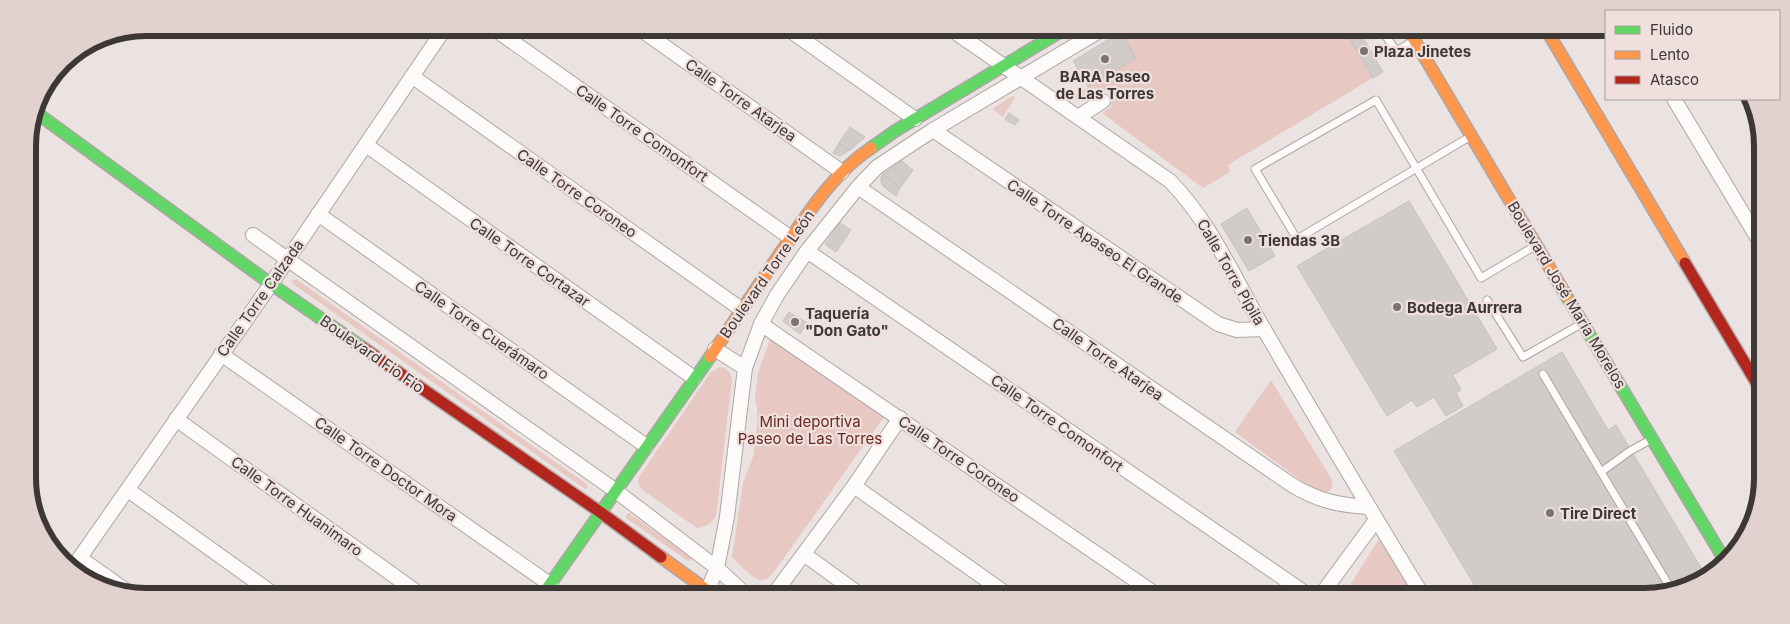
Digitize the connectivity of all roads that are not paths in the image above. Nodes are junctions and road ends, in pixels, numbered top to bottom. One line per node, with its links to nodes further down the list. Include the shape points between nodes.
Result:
1 (440, 36): 13 (street, Calle Torre Calzada)
2 (504, 36): 29 (street, Calle Torre Comonfort)
3 (650, 36): 24 (street, Calle Torre Atarjea)
4 (798, 36): 19 (street)
5 (961, 36): 12 (street, Calle Torre Pípila)
6 (1053, 36): 12 (street, Boulevard Torre León)
7 (1091, 36): 14 (street, Boulevard Torre León)
8 (1386, 36): 9 (lane, via 1396,49 1400,49)
9 (1408, 36)
10 (1412, 36): 21 (street, Boulevard José María Morelos)
11 (1550, 36): 44 (street)
12 (1004, 66): 14 (street, Calle Torre Pípila); 19 (street, Boulevard Torre León)
13 (413, 77): 22 (street, Calle Torre Calzada); 35 (street, Calle Torre Coroneo)
14 (1020, 77): 18 (street, Calle Torre Pípila); 20 (street, Boulevard Torre León)
15 (1675, 100): 27 (street)
16 (1103, 101): 18 (street)
17 (41, 116): 33 (street, Boulevard Fio Fio)
18 (1078, 117): 38 (street, Calle Torre Pípila, via 1170,181 1187,198)
19 (915, 119): 24 (street, Boulevard Torre León, via 866,150)
20 (933, 130): 25 (street, Boulevard Torre León, via 877,167); 38 (street, Calle Torre Apaseo El Grande, via 1218,324 1237,330)
21 (1471, 135): 23 (lane); 30 (street, Boulevard José María Morelos)
22 (366, 145): 26 (street, Calle Torre Calzada); 43 (street, Calle Torre Cortazar)
23 (1416, 168): 23 (lane, via 1297,239 1255,169 1376,100); 30 (lane, via 1481,278)
24 (842, 172): 29 (street, Boulevard Torre León)
25 (858, 187): 31 (street, Boulevard Torre León); 53 (street, Calle Torre Atarjea, via 1292,486 1320,500)
26 (318, 214): 32 (street, Calle Torre Calzada); 48 (street, Calle Torre Cuerámaro)
27 (1754, 232)
28 (253, 235): 32 (street, Boulevard Fio Fio)
29 (791, 238): 35 (street, Boulevard Torre León)
30 (1537, 245): 36 (street, Boulevard José María Morelos)
31 (807, 251): 37 (street, Boulevard Torre León); 73 (street, Calle Torre Comonfort)
32 (287, 260): 33 (street, Calle Torre Calzada); 52 (street, Boulevard Fio Fio)
33 (271, 284): 40 (street, Calle Torre Calzada); 54 (street, Boulevard Fio Fio)
34 (1487, 300): 36 (lane, via 1523,357)
35 (742, 309): 39 (street, Boulevard Torre León)
36 (1584, 323): 47 (street, Boulevard José María Morelos)
37 (762, 324): 41 (street, Boulevard Torre León); 45 (street, Calle Torre Coroneo)
38 (1264, 328): 53 (street, Calle Torre Pípila)
39 (715, 349): 41 (street); 43 (street, Boulevard Torre León)
40 (222, 354): 46 (street, Calle Torre Calzada); 64 (street, Calle Torre Doctor Mora)
41 (745, 368): 59 (street, Boulevard Torre León, via 727,517)
42 (1543, 374): 49 (lane)
43 (694, 378): 48 (street, Boulevard Torre León)
44 (1754, 379)
45 (900, 418): 50 (street); 72 (street, Calle Torre Coroneo)
46 (176, 420): 51 (street, Calle Torre Calzada); 63 (street, Calle Torre Huanimaro)
47 (1653, 438): 49 (lane); 57 (street, Boulevard José María Morelos)
48 (646, 446): 52 (street, Boulevard Torre León)
49 (1601, 472): 61 (lane)
50 (854, 486): 56 (street); 71 (street)
51 (128, 490): 58 (street, Calle Torre Calzada); 62 (street)
52 (616, 491): 54 (street, Boulevard Torre León); 59 (street, Boulevard Fio Fio)
53 (1368, 507): 55 (street, Calle Torre Pípila)
54 (600, 512): 65 (street, Boulevard Torre León); 66 (street, Boulevard Fio Fio)
55 (1376, 520): 74 (street); 75 (street, Calle Torre Pípila)
56 (804, 554): 69 (street); 70 (street)
57 (1721, 555)
58 (77, 562): 60 (street)
59 (717, 568): 67 (street, Boulevard Torre León); 68 (street, Boulevard Fio Fio)
60 (109, 581)
61 (1669, 585)
62 (265, 588)
63 (411, 588)
64 (546, 588)
65 (548, 588)
66 (702, 588)
67 (711, 588)
68 (739, 588)
69 (778, 588)
70 (851, 588)
71 (998, 588)
72 (1147, 588)
73 (1298, 588)
74 (1326, 588)
75 (1418, 588)

